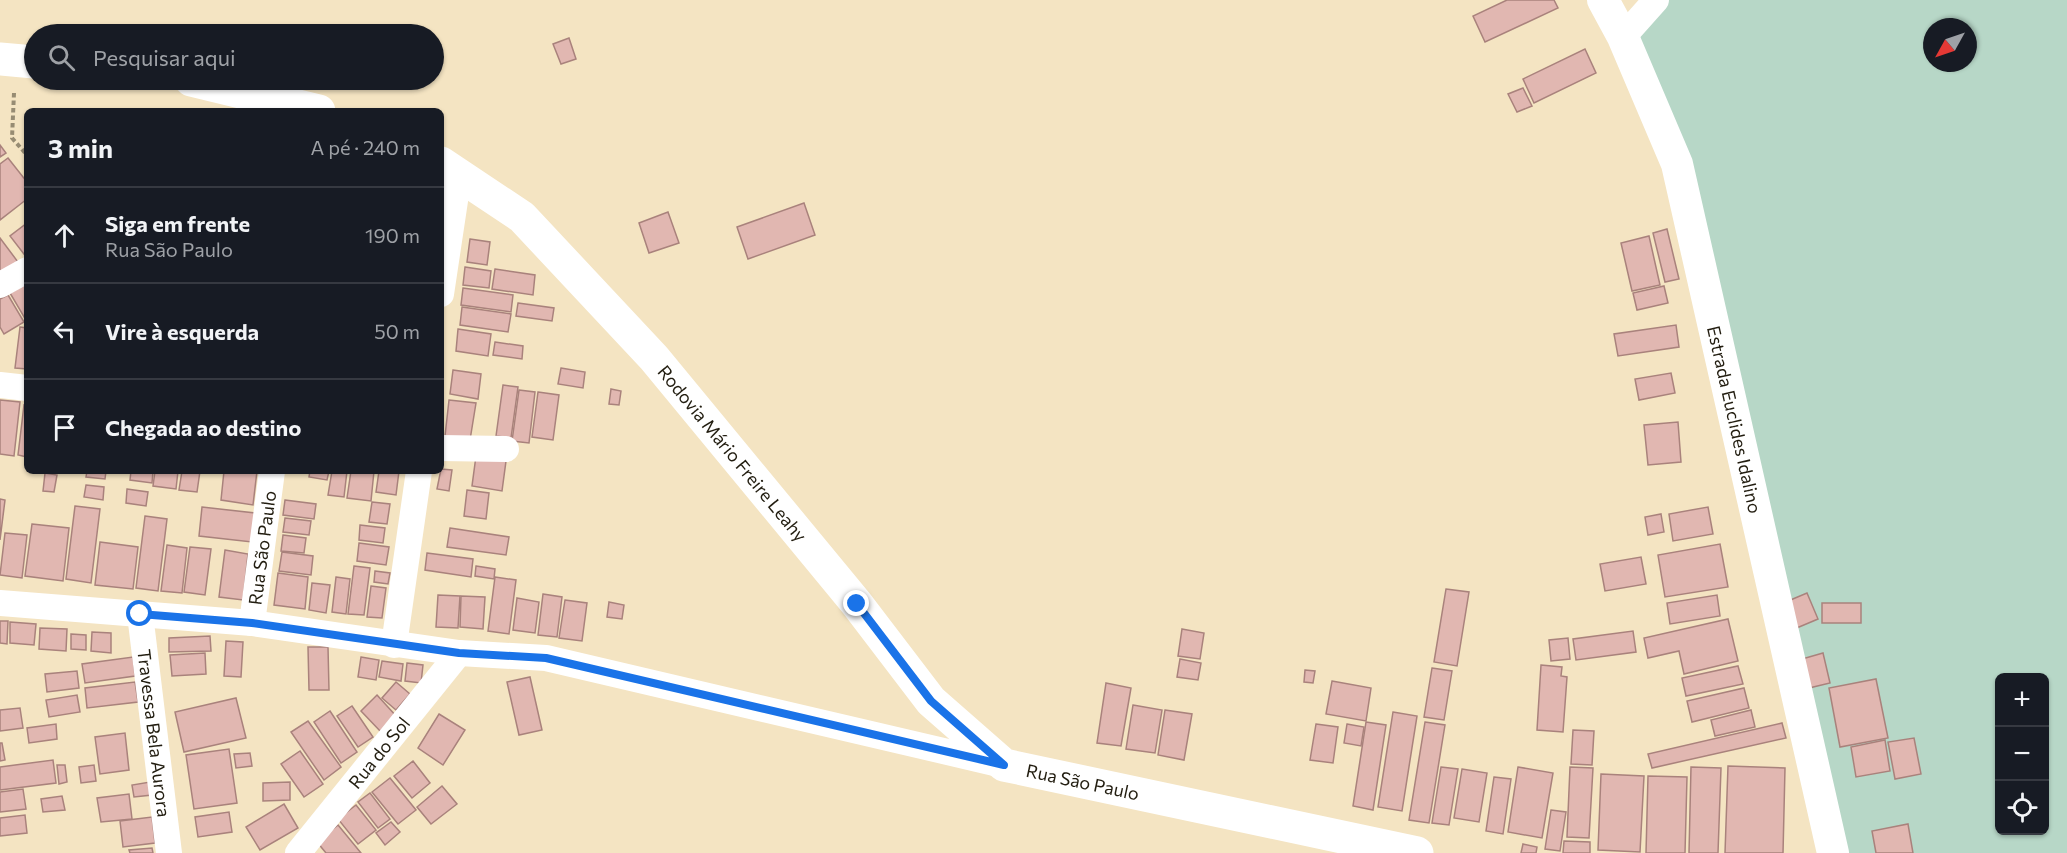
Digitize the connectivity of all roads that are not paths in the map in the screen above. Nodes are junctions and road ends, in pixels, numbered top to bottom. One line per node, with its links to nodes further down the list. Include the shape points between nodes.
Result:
1 (1603, 0): 3 (street, Estrada Euclides Idalino)
2 (1656, 0): 3 (street)
3 (1623, 36): 25 (street, Estrada Euclides Idalino, via 1677,164)
4 (232, 90): 5 (main road)
5 (306, 108)
6 (450, 169): 7 (street); 21 (main road, Rodovia Mário Freire Leahy, via 522,217 654,358 857,604 931,701)
7 (444, 254)
8 (24, 272): 9 (street)
9 (0, 285)
10 (0, 385): 11 (street)
11 (24, 388)
12 (444, 448): 13 (street)
13 (506, 449)
14 (272, 474): 18 (street, Rua São Paulo)
15 (419, 474): 19 (street)
16 (0, 603): 17 (street, Rua São Paulo)
17 (140, 614): 18 (street, Rua São Paulo); 22 (street, Travessa Bela Aurora)
18 (252, 623): 19 (street, Rua São Paulo)
19 (394, 645): 20 (street, Rua São Paulo)
20 (459, 653): 21 (street, Rua São Paulo, via 546,658); 23 (street, Rua do Sol)
21 (1004, 765): 24 (main road, Rua São Paulo)
22 (169, 853)
23 (298, 853)
24 (1417, 853)
25 (1833, 853)

